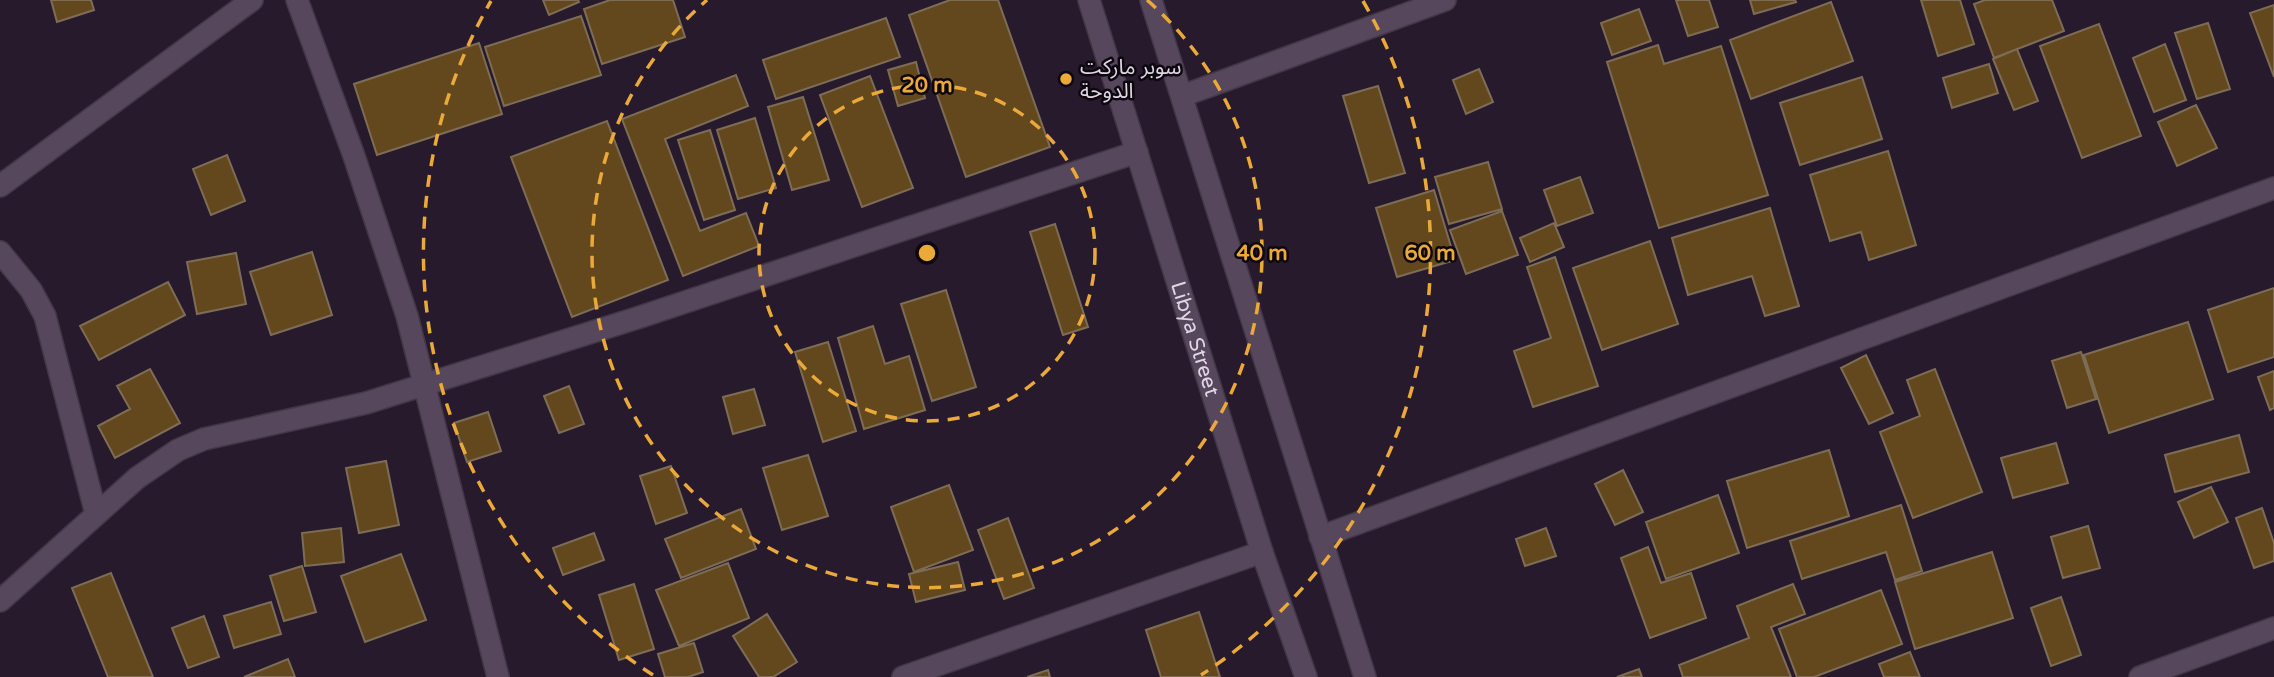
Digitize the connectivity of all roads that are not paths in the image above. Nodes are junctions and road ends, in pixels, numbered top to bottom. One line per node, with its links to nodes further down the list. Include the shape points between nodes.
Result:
1 (252, 0): 8 (street)
2 (297, 0): 11 (street, via 407,316)
3 (1089, 0): 7 (street, Libya Street)
4 (1151, 0): 6 (street)
5 (1445, 0): 6 (street)
6 (1182, 96): 13 (street)
7 (1137, 152): 11 (street); 14 (street, Libya Street)
8 (0, 186)
9 (2274, 188): 13 (street)
10 (0, 252): 12 (street, via 31,290 45,316)
11 (424, 384): 12 (street, via 366,403 204,439 178,450 137,478); 17 (street)
12 (96, 514): 15 (street)
13 (1320, 537): 20 (street)
14 (1262, 552): 18 (street); 19 (street, Libya Street)
15 (0, 601)
16 (2274, 628): 21 (street)
17 (498, 677)
18 (903, 677)
19 (1306, 677)
20 (1365, 677)
21 (2140, 677)

